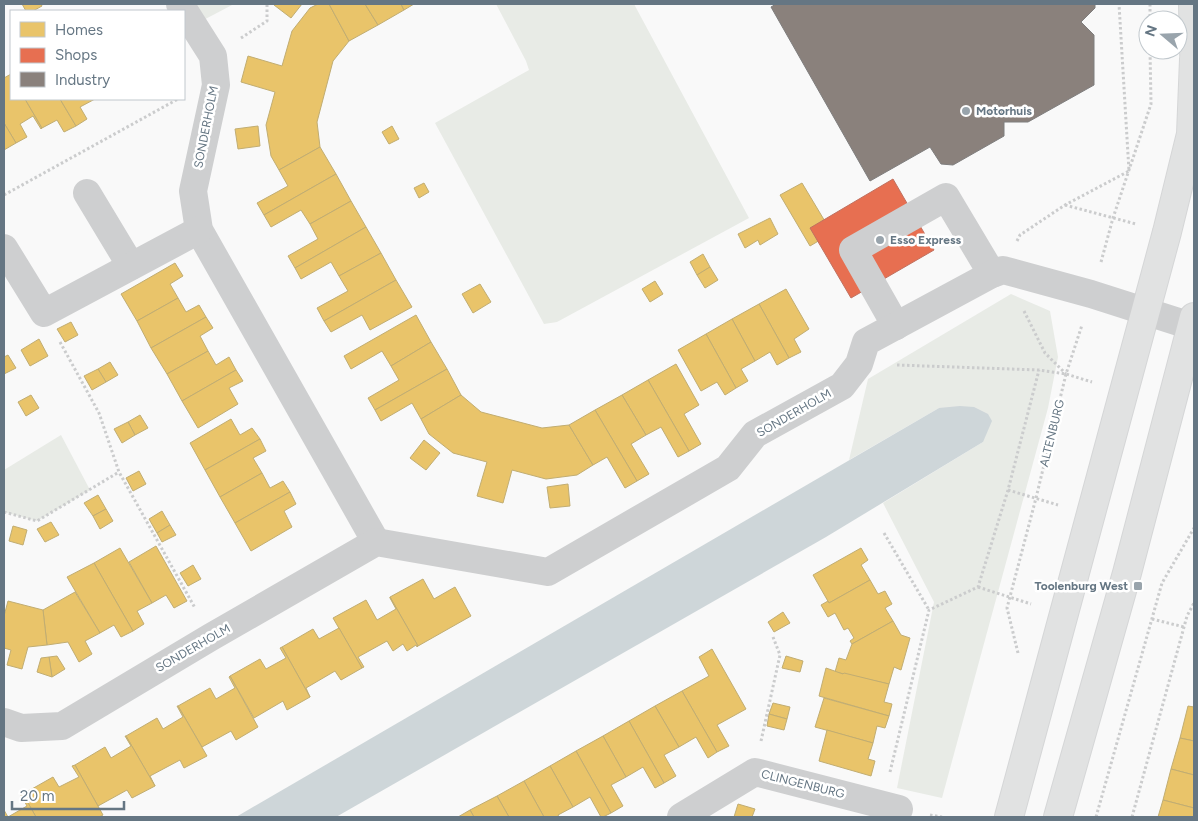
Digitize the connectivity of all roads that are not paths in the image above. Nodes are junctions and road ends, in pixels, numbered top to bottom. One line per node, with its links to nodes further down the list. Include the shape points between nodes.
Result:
1 (1193, 4): 3 (main road)
2 (185, 12): 6 (street, SONDERHOLM, via 213,56 216,85 193,191)
3 (1194, 52)
4 (1194, 59): 10 (main road, via 1191,134)
5 (87, 193): 8 (street)
6 (199, 230): 8 (street); 13 (street, SONDERHOLM)
7 (4, 248): 8 (street, via 44,313)
8 (131, 266)
9 (992, 274): 10 (street, SONDERHOLM, via 1003,270); 12 (street, SONDERHOLM); 12 (street, via 946,197 852,250)
10 (1145, 312): 11 (street, SONDERHOLM); 17 (main road)
11 (1193, 324): 18 (main road)
12 (896, 326): 13 (street, SONDERHOLM, via 866,342 859,364 842,386 755,434 728,468 548,572)
13 (376, 542): 14 (street, SONDERHOLM, via 62,726 21,728)
14 (4, 722)
15 (889, 811): 16 (street, CLINGENBURG, via 755,772)
16 (681, 817)
17 (1009, 817)
18 (1058, 817)

